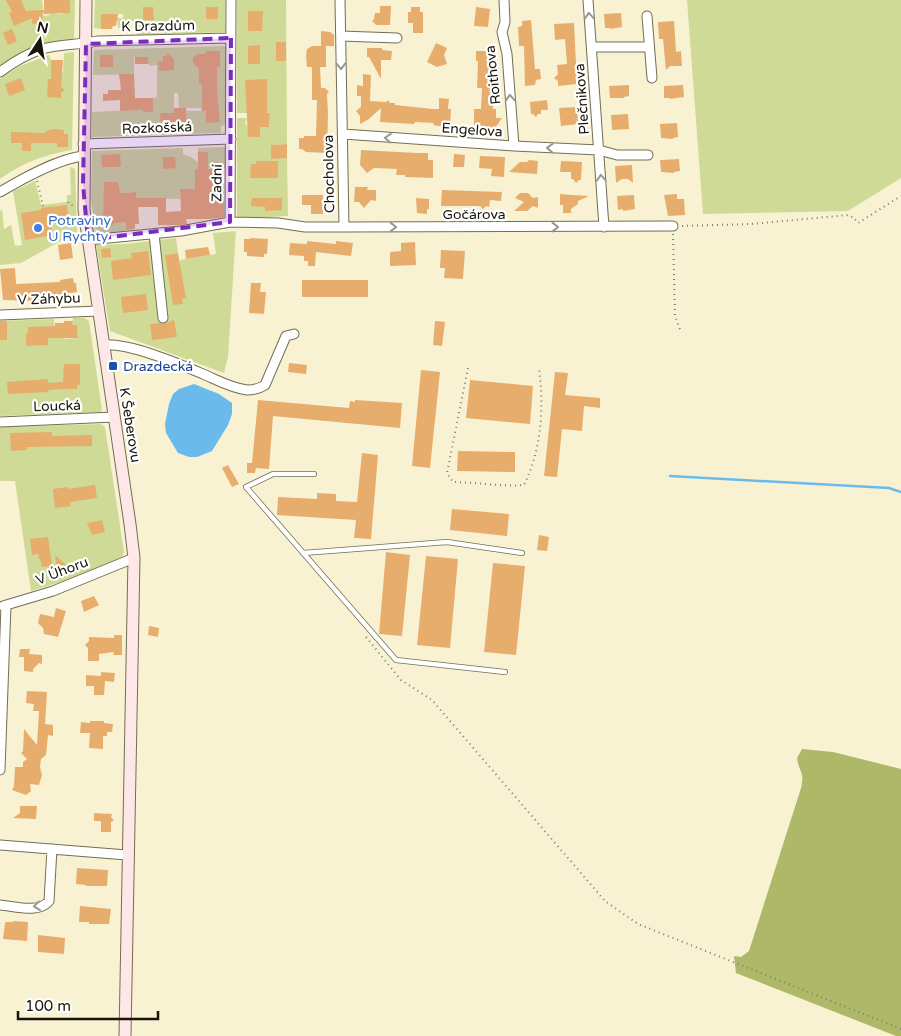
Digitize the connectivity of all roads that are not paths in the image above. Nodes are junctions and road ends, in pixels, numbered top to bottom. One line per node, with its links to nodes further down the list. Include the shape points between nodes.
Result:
1 (86, 0): 10 (street, K Šeberovu)
2 (231, 0): 8 (street, Zadní)
3 (340, 0): 7 (street, Chocholova)
4 (504, 0): 18 (street, Roithova, one-way to 4, via 507,54 502,32)
5 (588, 0): 11 (street, Plečnikova, one-way to 5)
6 (648, 16): 12 (street)
7 (341, 36): 9 (street); 15 (street, Chocholova, one-way to 15)
8 (231, 38): 10 (street, K Drazdům, via 97,41); 16 (street, Zadní)
9 (397, 38)
10 (86, 44): 13 (street, K Drazdům, via 41,49); 17 (street, K Šeberovu)
11 (592, 47): 12 (street, Plečnikova); 19 (street, Plečnikova)
12 (650, 47): 14 (street)
13 (0, 72)
14 (652, 78)
15 (342, 134): 18 (street, Engelova, one-way to 15); 26 (street, Chocholova)
16 (231, 139): 17 (street, Rozkošská); 23 (street, Zadní)
17 (84, 144): 21 (street, K Šeberovu)
18 (514, 146): 19 (street, Engelova, one-way to 18)
19 (599, 150): 20 (street, Plečnikova, via 617,154); 25 (street, Plečnikova, one-way to 19)
20 (648, 154)
21 (83, 156): 22 (street, via 67,159); 28 (street, K Šeberovu)
22 (0, 192)
23 (230, 222): 26 (street, Chocholova); 27 (street)
24 (673, 226): 25 (street, Gočárova)
25 (604, 227): 26 (street, Gočárova, one-way to 25)
26 (344, 228)
27 (154, 234): 28 (street); 31 (street)
28 (88, 240): 29 (street, K Šeberovu)
29 (98, 311): 30 (street, V Záhybu); 33 (street, K Šeberovu)
30 (0, 315)
31 (163, 318)
32 (294, 334): 33 (street, via 286,336 265,385 246,390 125,346)
33 (103, 345): 34 (street, K Šeberovu)
34 (114, 418): 35 (street, Loucká); 39 (street, K Šeberovu)
35 (0, 422)
36 (314, 474): 37 (lane, via 273,474 246,487)
37 (303, 553): 38 (lane, via 447,542); 41 (lane, via 396,660)
38 (522, 553)
39 (134, 558): 40 (street, V Úhoru, via 53,591); 45 (street, K Šeberovu)
40 (3, 606): 42 (street)
41 (505, 672)
42 (0, 770)
43 (0, 845): 44 (street)
44 (52, 849): 45 (street); 46 (street, one-way to 46, via 49,902 38,908)
45 (127, 855): 47 (street, K Šeberovu)
46 (0, 905)
47 (125, 1036)

